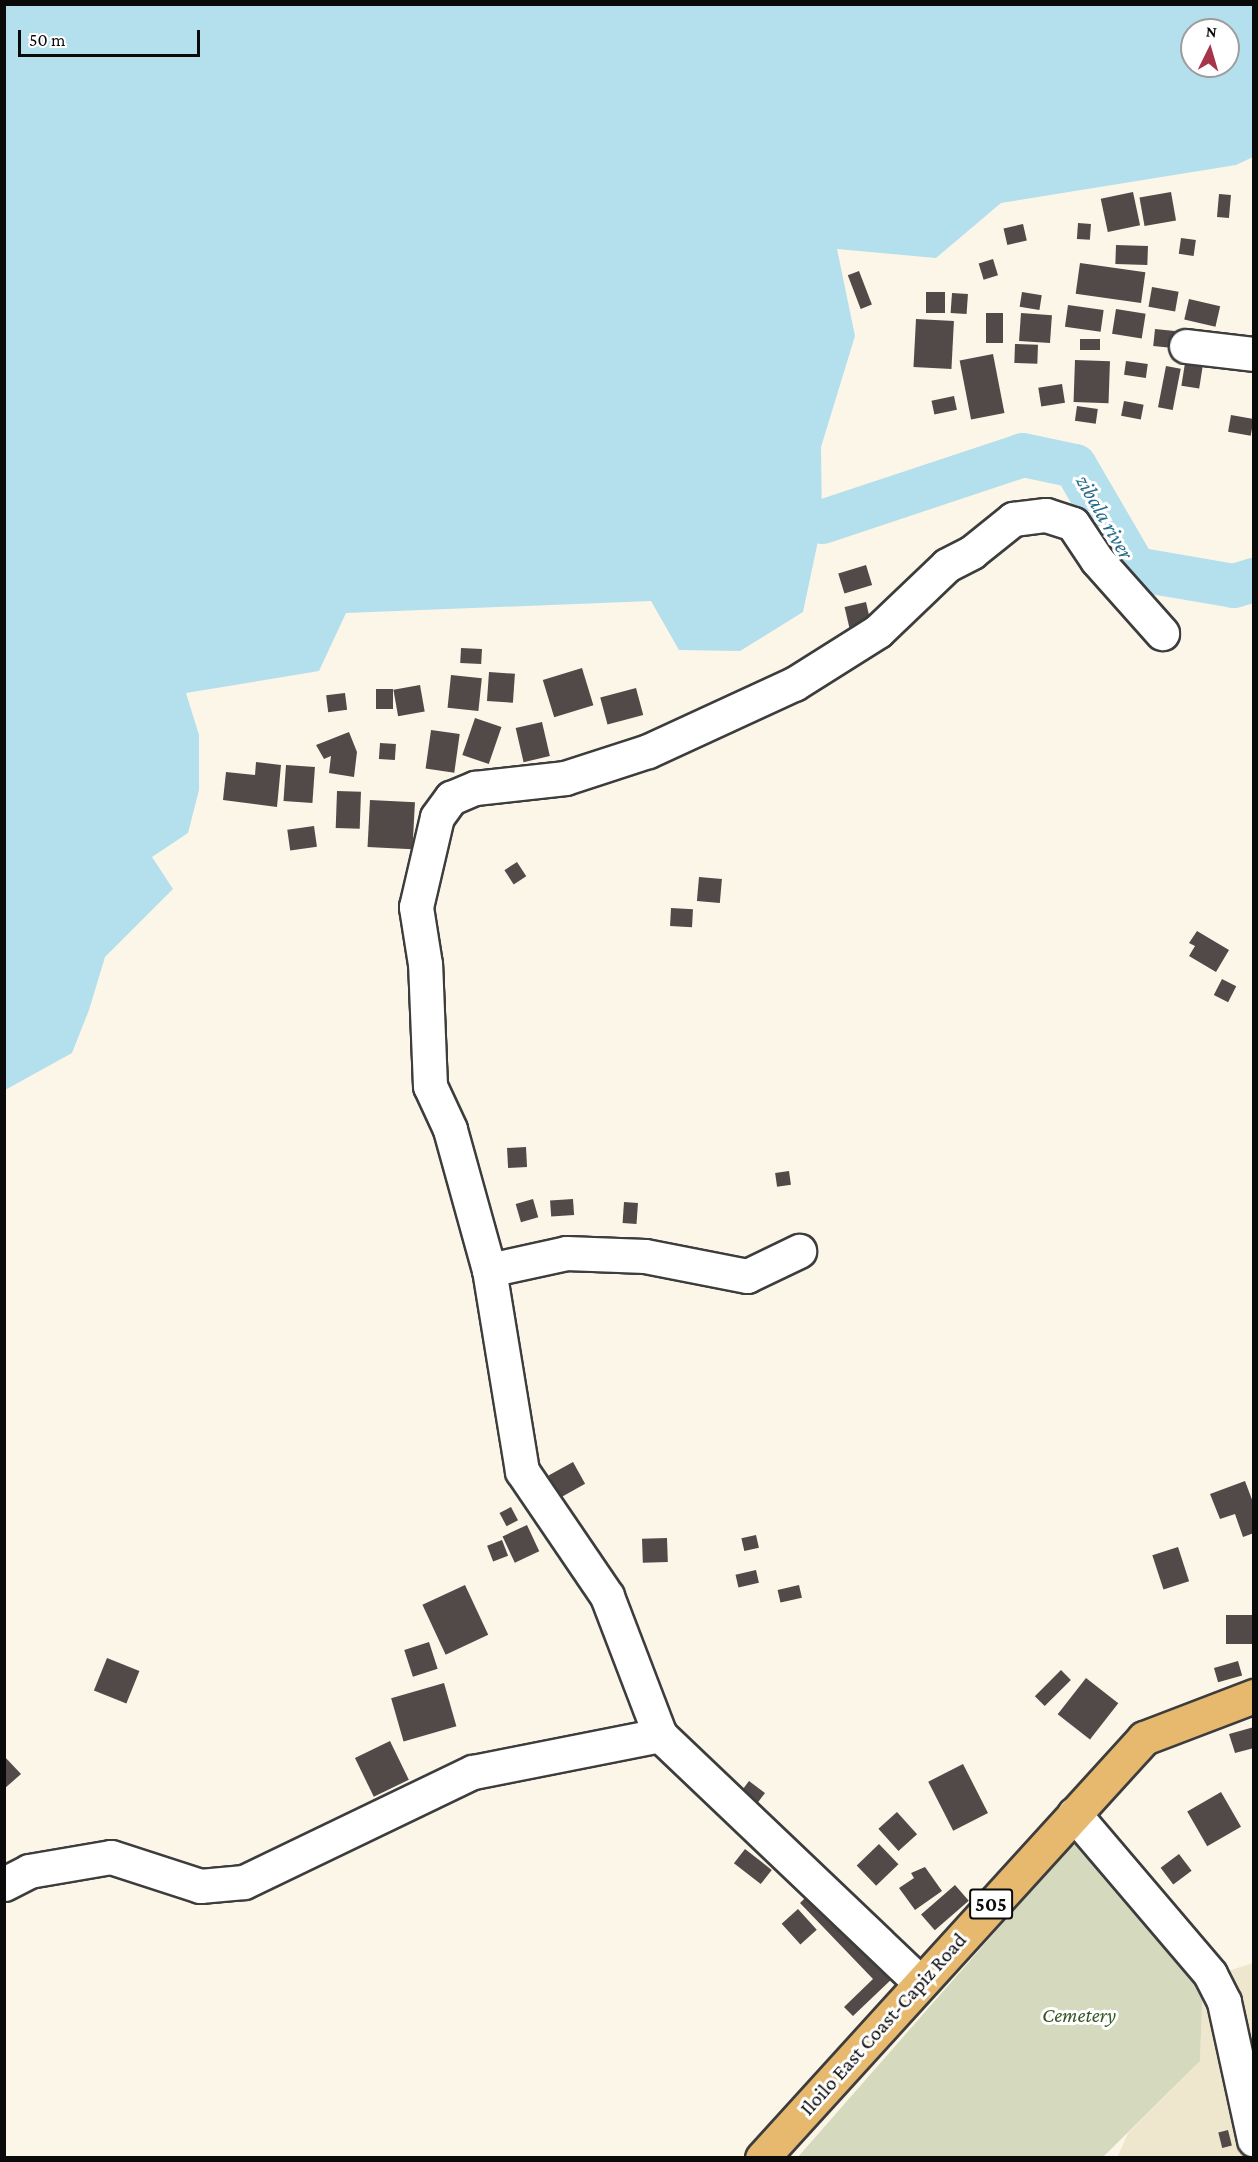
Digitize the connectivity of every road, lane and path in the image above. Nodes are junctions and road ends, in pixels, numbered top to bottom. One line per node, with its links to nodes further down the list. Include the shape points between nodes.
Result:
1 (1186, 346): 2 (street)
2 (1254, 354)
3 (1162, 633): 5 (street, via 1097,560 1073,524 1046,515 1013,519 972,552 947,565 878,631 794,684 638,755 565,778 475,788 451,798 437,817 416,907 425,964 430,1086 450,1129)
4 (799, 1251): 5 (street, via 747,1276 645,1256 566,1252)
5 (489, 1270): 7 (street, via 522,1471 607,1596)
6 (1254, 1696): 8 (main road, Iloilo East Coast-Capiz Road / 505, via 1144,1738)
7 (660, 1735): 9 (street, via 473,1772 244,1882 200,1886 111,1857 29,1871); 10 (street)
8 (1074, 1814): 10 (main road, Iloilo East Coast-Capiz Road / 505); 11 (street, via 1210,1974 1224,2002)
9 (4, 1884)
10 (919, 1982): 12 (main road, Iloilo East Coast-Capiz Road / 505)
11 (1254, 2140)
12 (762, 2157)

